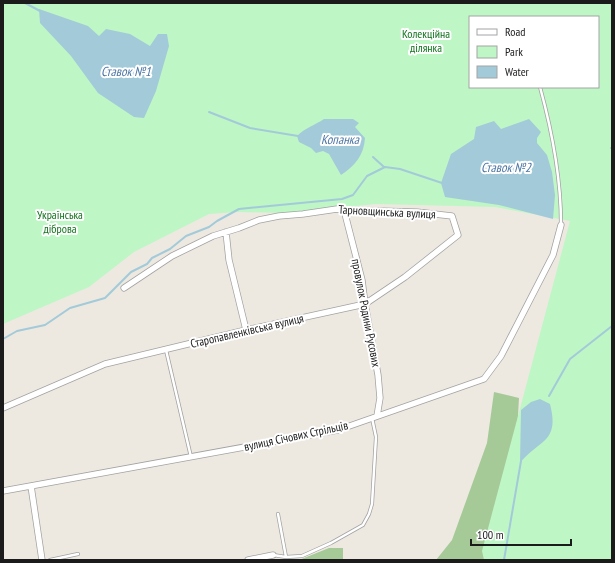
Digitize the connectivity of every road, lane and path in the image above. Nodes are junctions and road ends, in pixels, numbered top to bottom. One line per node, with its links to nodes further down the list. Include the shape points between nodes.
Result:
1 (540, 88): 4 (lane, via 554,153)
2 (344, 210): 3 (street, Тарновщинська вулиця, via 417,212); 5 (street, Тарновщинська вулиця, via 337,208 279,216); 7 (street, провулок Родини Русових, via 362,280)
3 (452, 216): 7 (street, Старопавленківська вулиця, via 458,235 405,277)
4 (562, 225): 11 (street, вулиця Січових Стрільців, via 553,255 501,356 484,379)
5 (226, 232): 6 (street, Тарновщинська вулиця, via 172,256); 8 (street, via 229,260)
6 (124, 288)
7 (365, 304): 8 (street, Старопавленківська вулиця); 11 (street, провулок Родини Русових, via 378,375 380,398)
8 (246, 330): 9 (street, Старопавленківська вулиця)
9 (166, 350): 10 (street, Старопавленківська вулиця, via 105,364); 12 (lane)
10 (3, 408)
11 (375, 417): 12 (street, вулиця Січових Стрільців, via 338,430); 18 (lane, via 372,504 363,525 302,556)
12 (191, 457): 13 (street, вулиця Січових Стрільців)
13 (31, 486): 14 (street, вулиця Січових Стрільців); 19 (street)
14 (3, 491)
15 (278, 514): 18 (lane)
16 (78, 554): 20 (lane)
17 (273, 554): 18 (lane); 21 (street)
18 (286, 557)
19 (42, 560)
20 (50, 560)
21 (248, 560)

